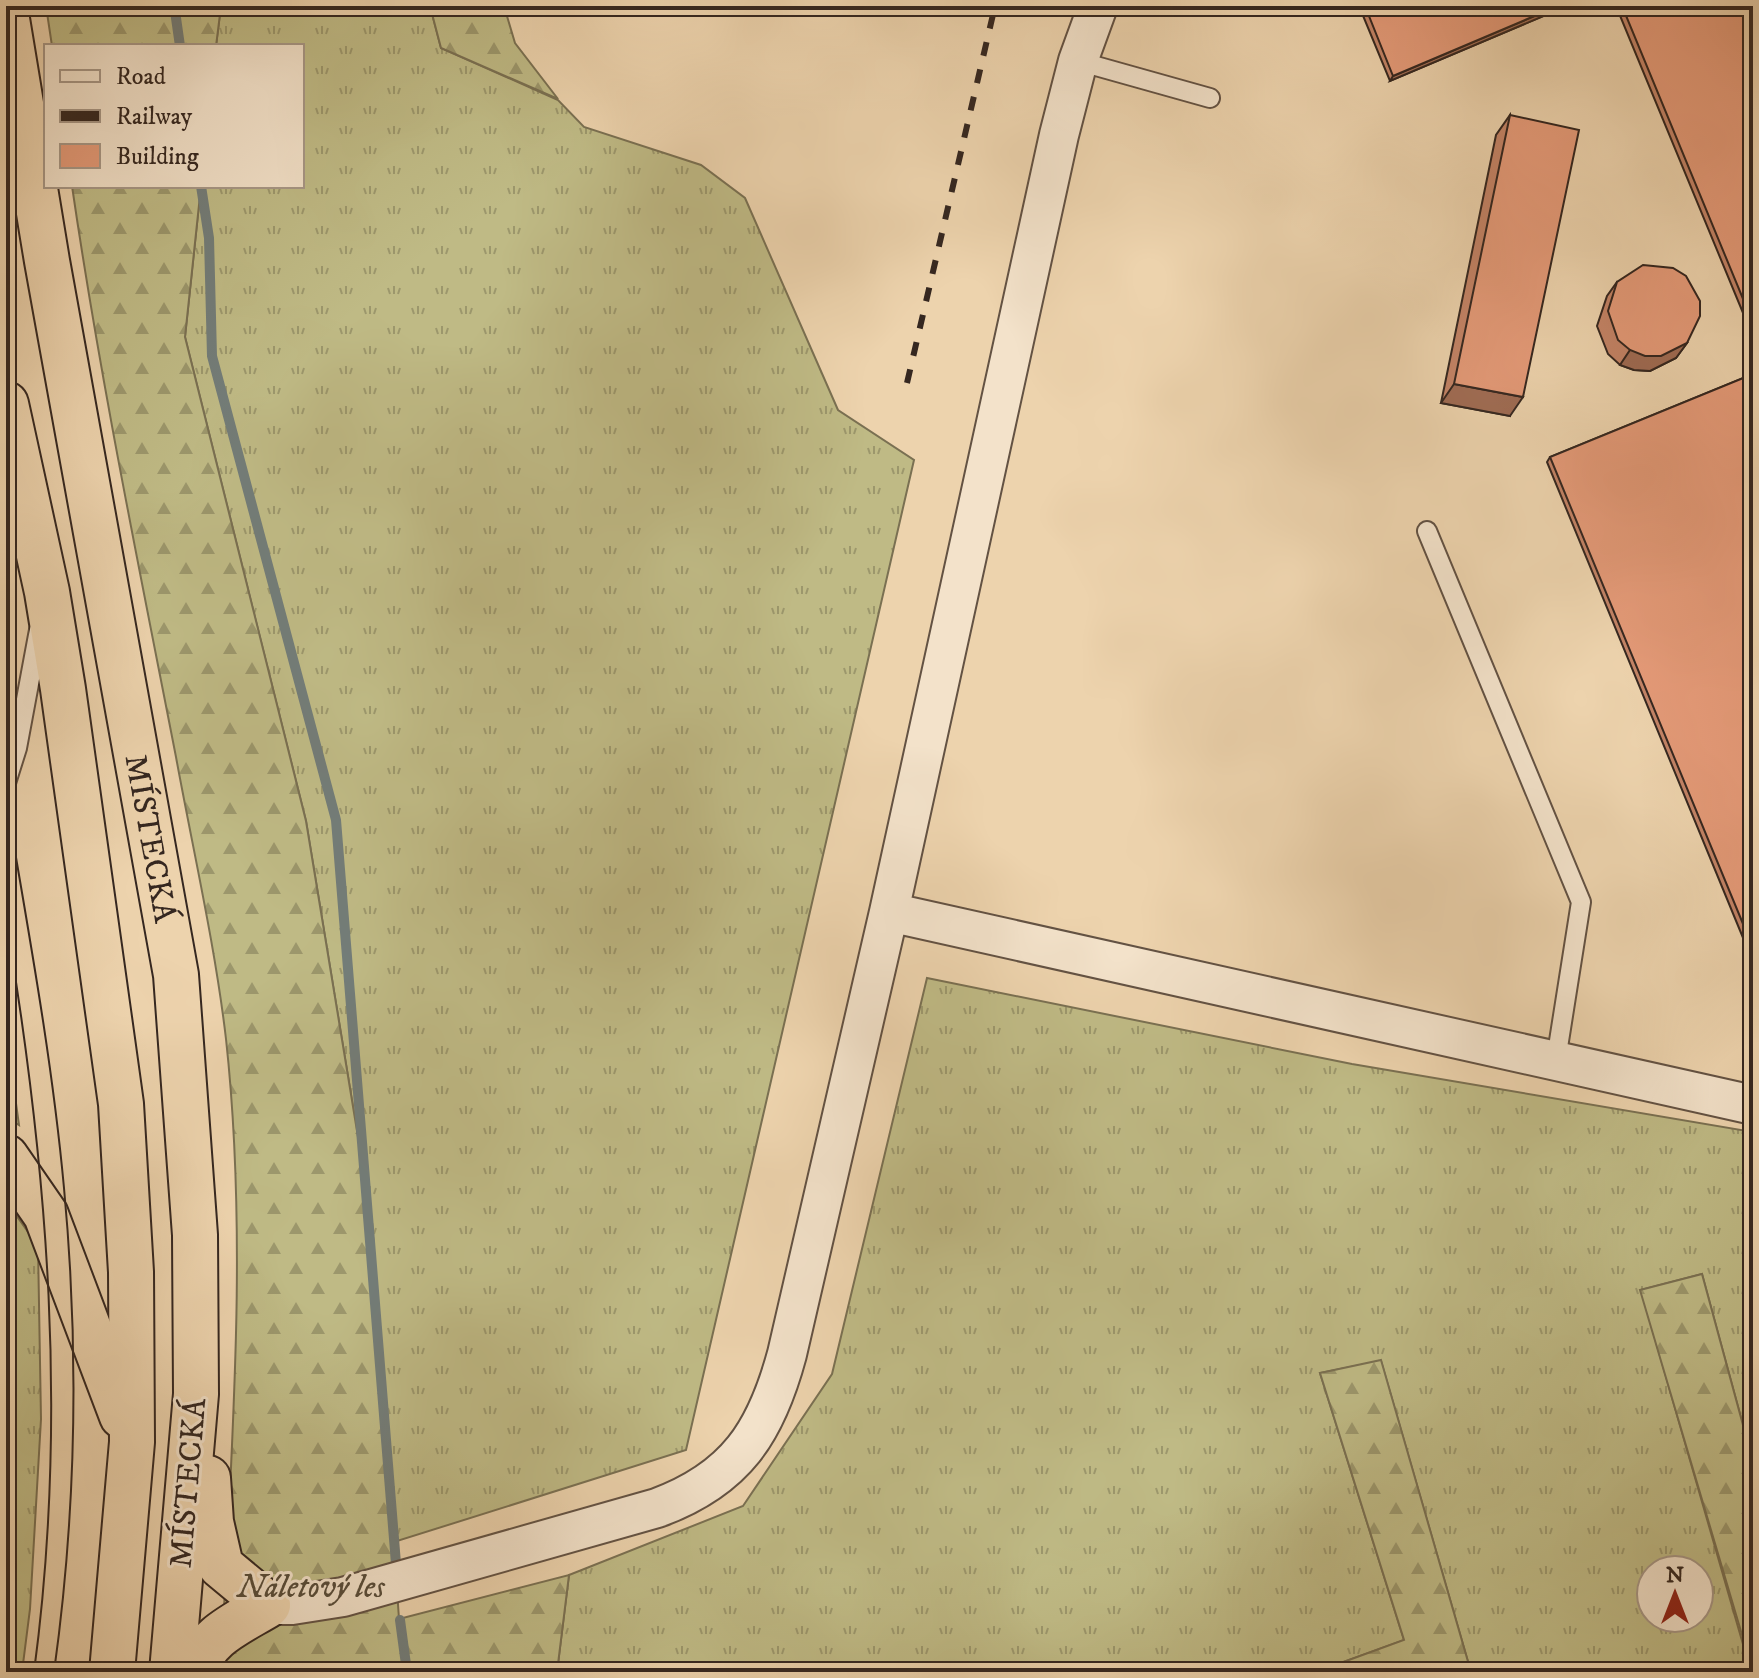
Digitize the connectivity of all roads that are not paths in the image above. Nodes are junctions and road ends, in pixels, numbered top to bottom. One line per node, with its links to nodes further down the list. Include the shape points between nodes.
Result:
1 (1098, 6): 3 (street)
2 (6, 13): 13 (highway, MÍSTECKÁ, via 176,975)
3 (1078, 61): 4 (lane); 9 (street)
4 (1210, 98)
5 (6, 404): 7 (highway, MÍSTECKÁ)
6 (1427, 531): 10 (lane, via 1581,902)
7 (47, 592): 8 (lane); 14 (highway, MÍSTECKÁ, via 121,1104 131,1272)
8 (6, 783)
9 (889, 912): 10 (street); 15 (street, via 787,1354 765,1419 738,1458 695,1491 657,1508 343,1597)
10 (1556, 1060): 11 (street)
11 (1753, 1105)
12 (6, 1157): 14 (highway, via 46,1215)
13 (195, 1235): 15 (highway, via 211,1522 221,1566); 17 (highway, MÍSTECKÁ, via 196,1394)
14 (132, 1442): 16 (highway, MÍSTECKÁ)
15 (268, 1605): 18 (highway, via 210,1641)
16 (112, 1672)
17 (172, 1672)
18 (195, 1672)

